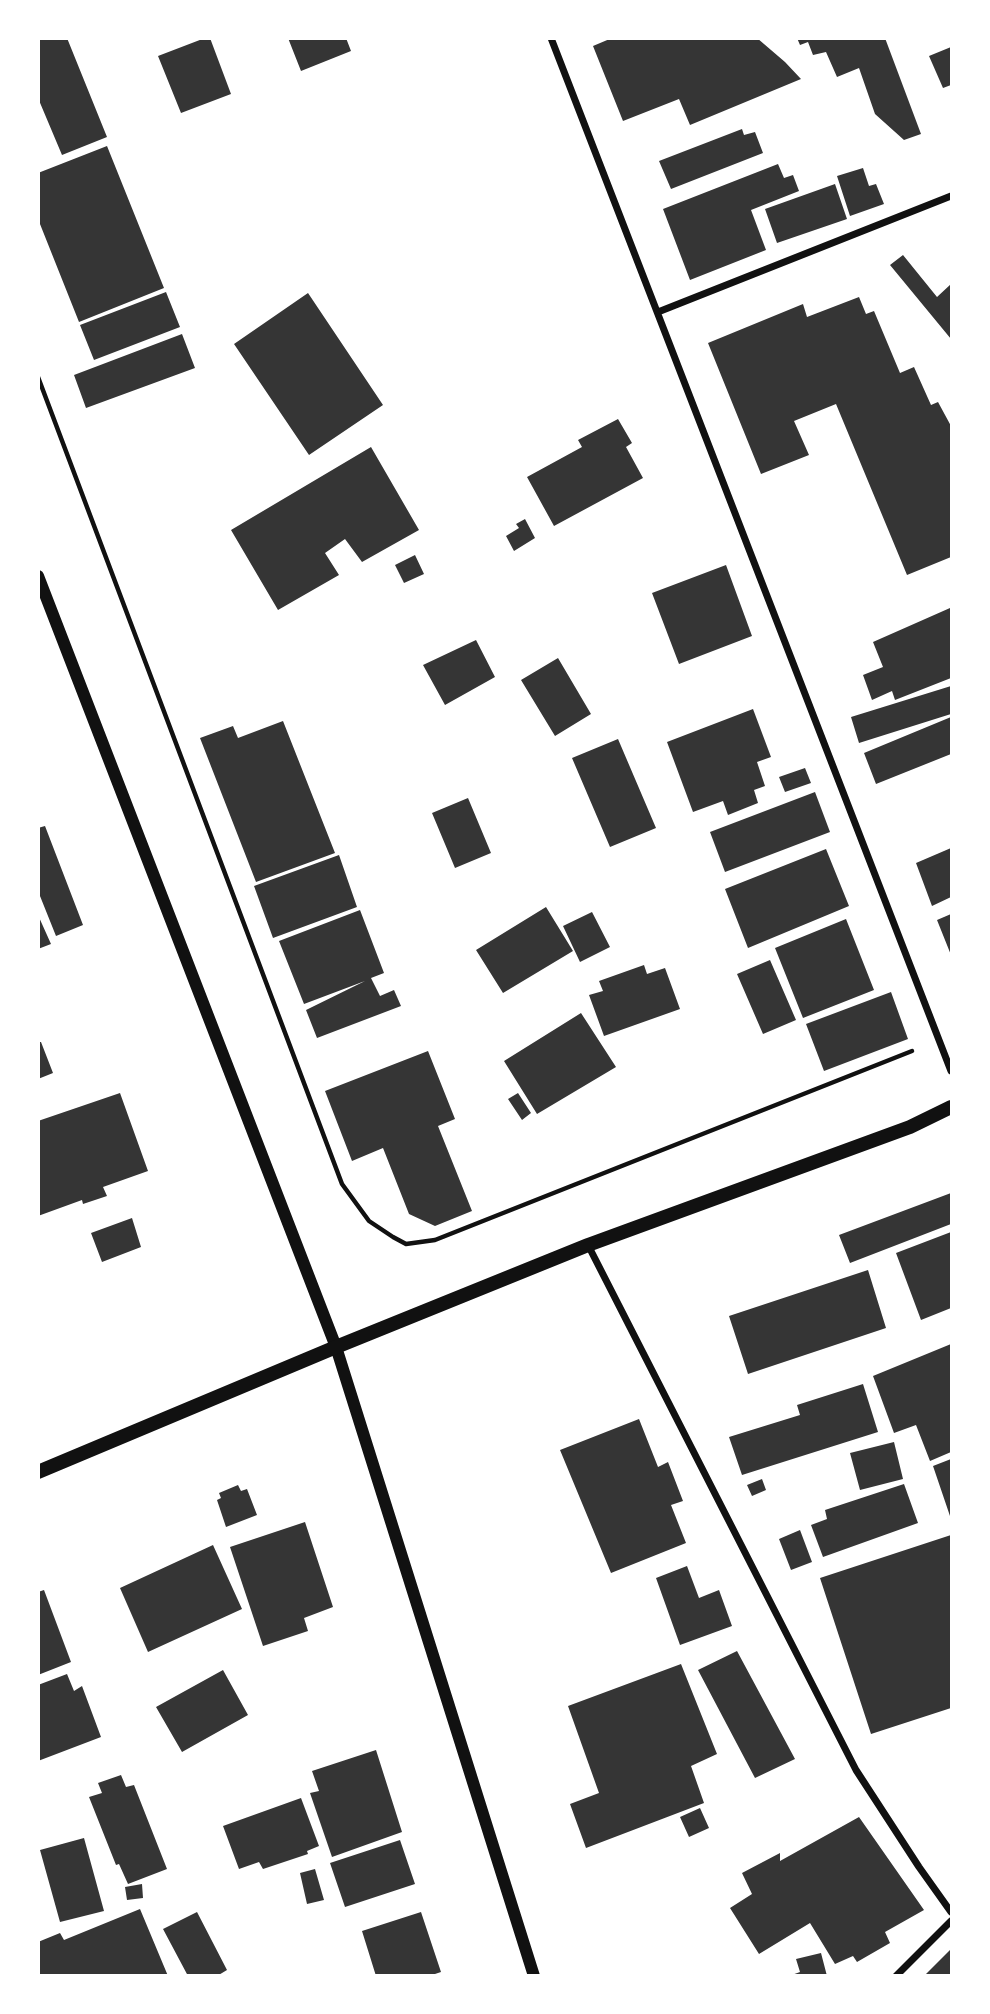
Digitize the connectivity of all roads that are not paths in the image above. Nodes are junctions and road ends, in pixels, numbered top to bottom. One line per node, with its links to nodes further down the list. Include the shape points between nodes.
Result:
1 (551, 38): 3 (street)
2 (951, 196): 3 (street)
3 (658, 312): 5 (street)
4 (39, 577): 8 (street)
5 (951, 1071)
6 (951, 1107): 7 (main road, via 910,1127)
7 (588, 1245): 8 (main road); 10 (street, via 856,1770)
8 (337, 1347): 9 (main road); 12 (street)
9 (38, 1472)
10 (951, 1912)
11 (951, 1921): 13 (street)
12 (534, 1976)
13 (897, 1976)

